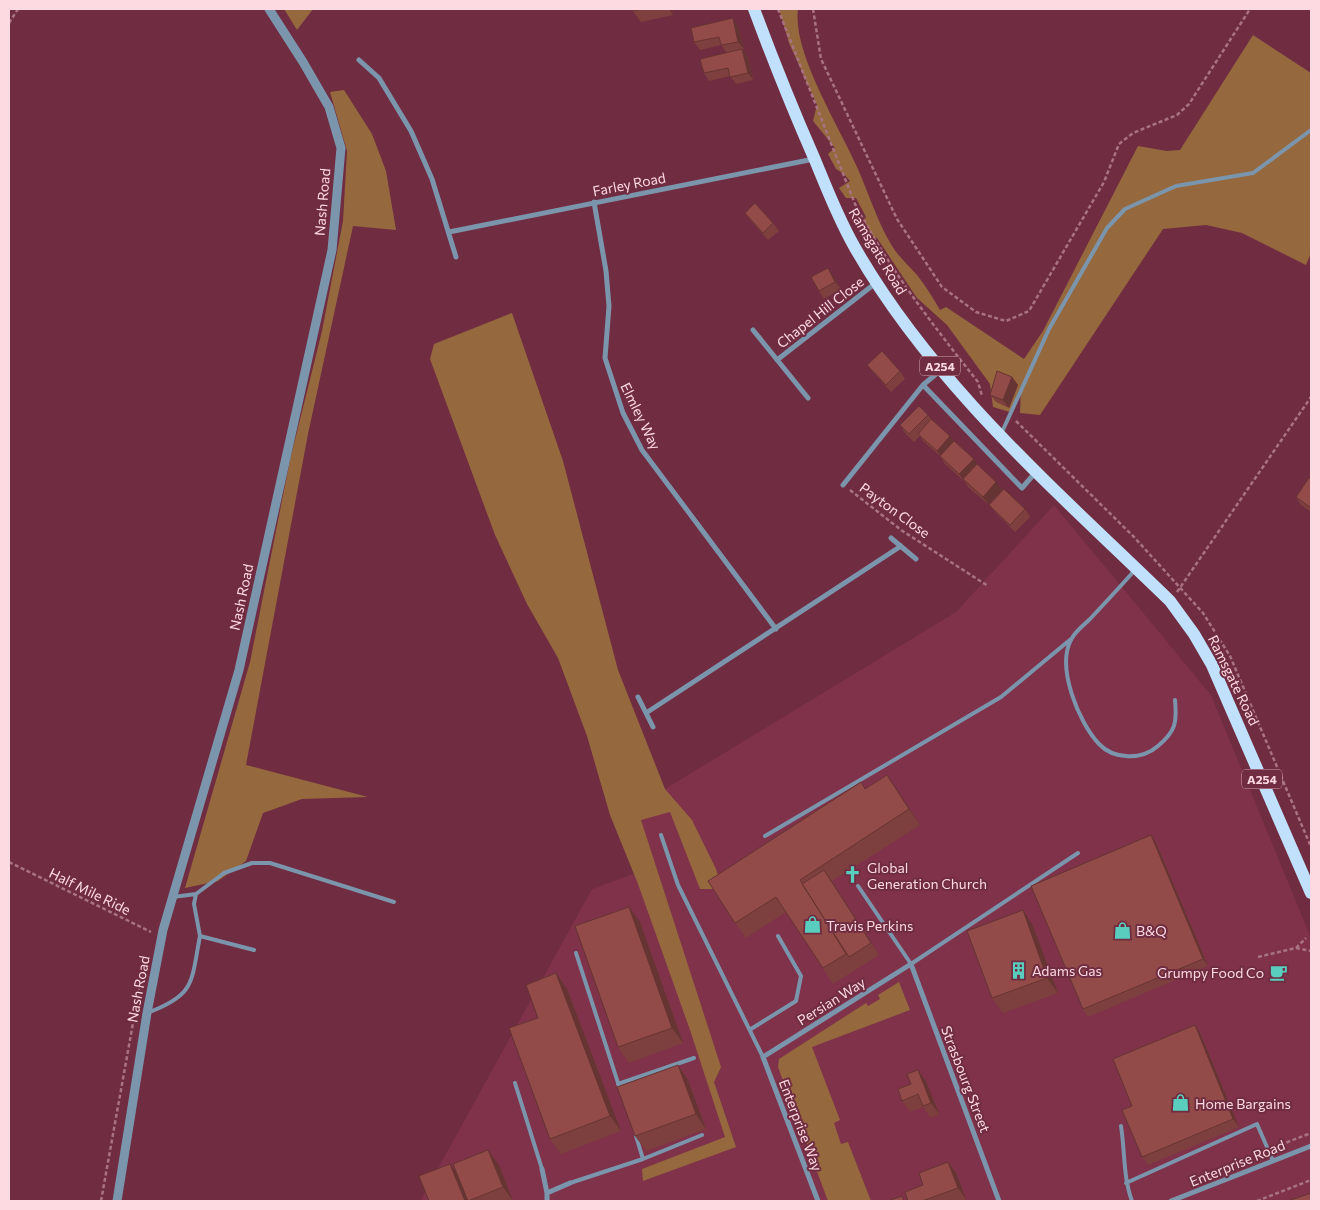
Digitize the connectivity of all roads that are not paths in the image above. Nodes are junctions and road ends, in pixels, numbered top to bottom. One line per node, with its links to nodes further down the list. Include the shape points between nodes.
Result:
1 (269, 9): 34 (street, Nash Road, via 329,107 341,148 338,195 332,250 239,670)
2 (754, 9): 5 (main road, Ramsgate Road / A254)
3 (359, 60): 7 (street, via 379,78 410,131 432,179)
4 (1311, 130): 15 (lane, via 1253,173 1176,186 1125,209 1108,228 1049,330)
5 (814, 158): 6 (street, Farley Road); 9 (main road, Ramsgate Road / A254, via 837,213)
6 (594, 202): 7 (street, Farley Road); 22 (street, Elmley Way, via 609,306 605,358 623,413 642,450)
7 (449, 232): 8 (street)
8 (456, 257)
9 (877, 282): 11 (street, Chapel Hill Close); 12 (main road, Ramsgate Road / A254)
10 (753, 330): 11 (street, Chapel Hill Close)
11 (778, 360): 14 (street, Chapel Hill Close)
12 (942, 368): 13 (street, Payton Close); 15 (main road, Ramsgate Road / A254)
13 (923, 385): 16 (street, via 1022,488); 17 (street, Payton Close)
14 (808, 398)
15 (1001, 434): 16 (main road, Ramsgate Road / A254)
16 (1037, 471): 21 (main road, Ramsgate Road / A254)
17 (843, 485)
18 (891, 538): 19 (street)
19 (901, 546): 20 (street); 22 (street)
20 (916, 559)
21 (1137, 568): 23 (lane); 32 (main road, Ramsgate Road / A254, via 1170,601 1212,664)
22 (776, 629): 26 (street)
23 (1071, 639): 25 (lane, via 1065,660 1069,689 1099,745 1120,757 1149,754 1168,737 1176,721); 29 (lane, via 1001,697)
24 (638, 697): 26 (street)
25 (1175, 700)
26 (646, 713): 27 (street)
27 (653, 727)
28 (661, 836): 42 (lane, via 678,886)
29 (765, 836)
30 (1078, 853): 40 (lane)
31 (858, 886): 40 (lane)
32 (1311, 893)
33 (196, 894): 34 (lane); 35 (lane, via 224,872 252,863 270,863); 36 (lane, via 194,904)
34 (173, 897): 41 (street, Nash Road)
35 (394, 902)
36 (200, 936): 38 (lane); 41 (lane, via 187,992 169,1005)
37 (778, 936): 42 (lane, via 801,976 796,1000)
38 (254, 950)
39 (576, 953): 46 (lane)
40 (911, 964): 43 (street, Persian Way); 61 (street, Strasbourg Street)
41 (147, 1013): 58 (street, Nash Road)
42 (751, 1029): 43 (lane)
43 (763, 1057): 60 (street, Enterprise Way)
44 (694, 1058): 46 (lane)
45 (515, 1083): 54 (lane)
46 (618, 1084): 47 (lane)
47 (621, 1094)
48 (1121, 1126): 56 (lane)
49 (634, 1131): 52 (lane)
50 (702, 1135): 52 (lane)
51 (1311, 1146): 53 (street, Enterprise Road)
52 (644, 1159): 55 (lane)
53 (1273, 1161): 56 (lane, via 1257,1124); 63 (street, Enterprise Road)
54 (542, 1169): 57 (street)
55 (570, 1183): 57 (street)
56 (1126, 1183): 62 (lane)
57 (547, 1193): 59 (street)
58 (117, 1201)
59 (547, 1201)
60 (818, 1201)
61 (999, 1201)
62 (1132, 1201)
63 (1172, 1201)

